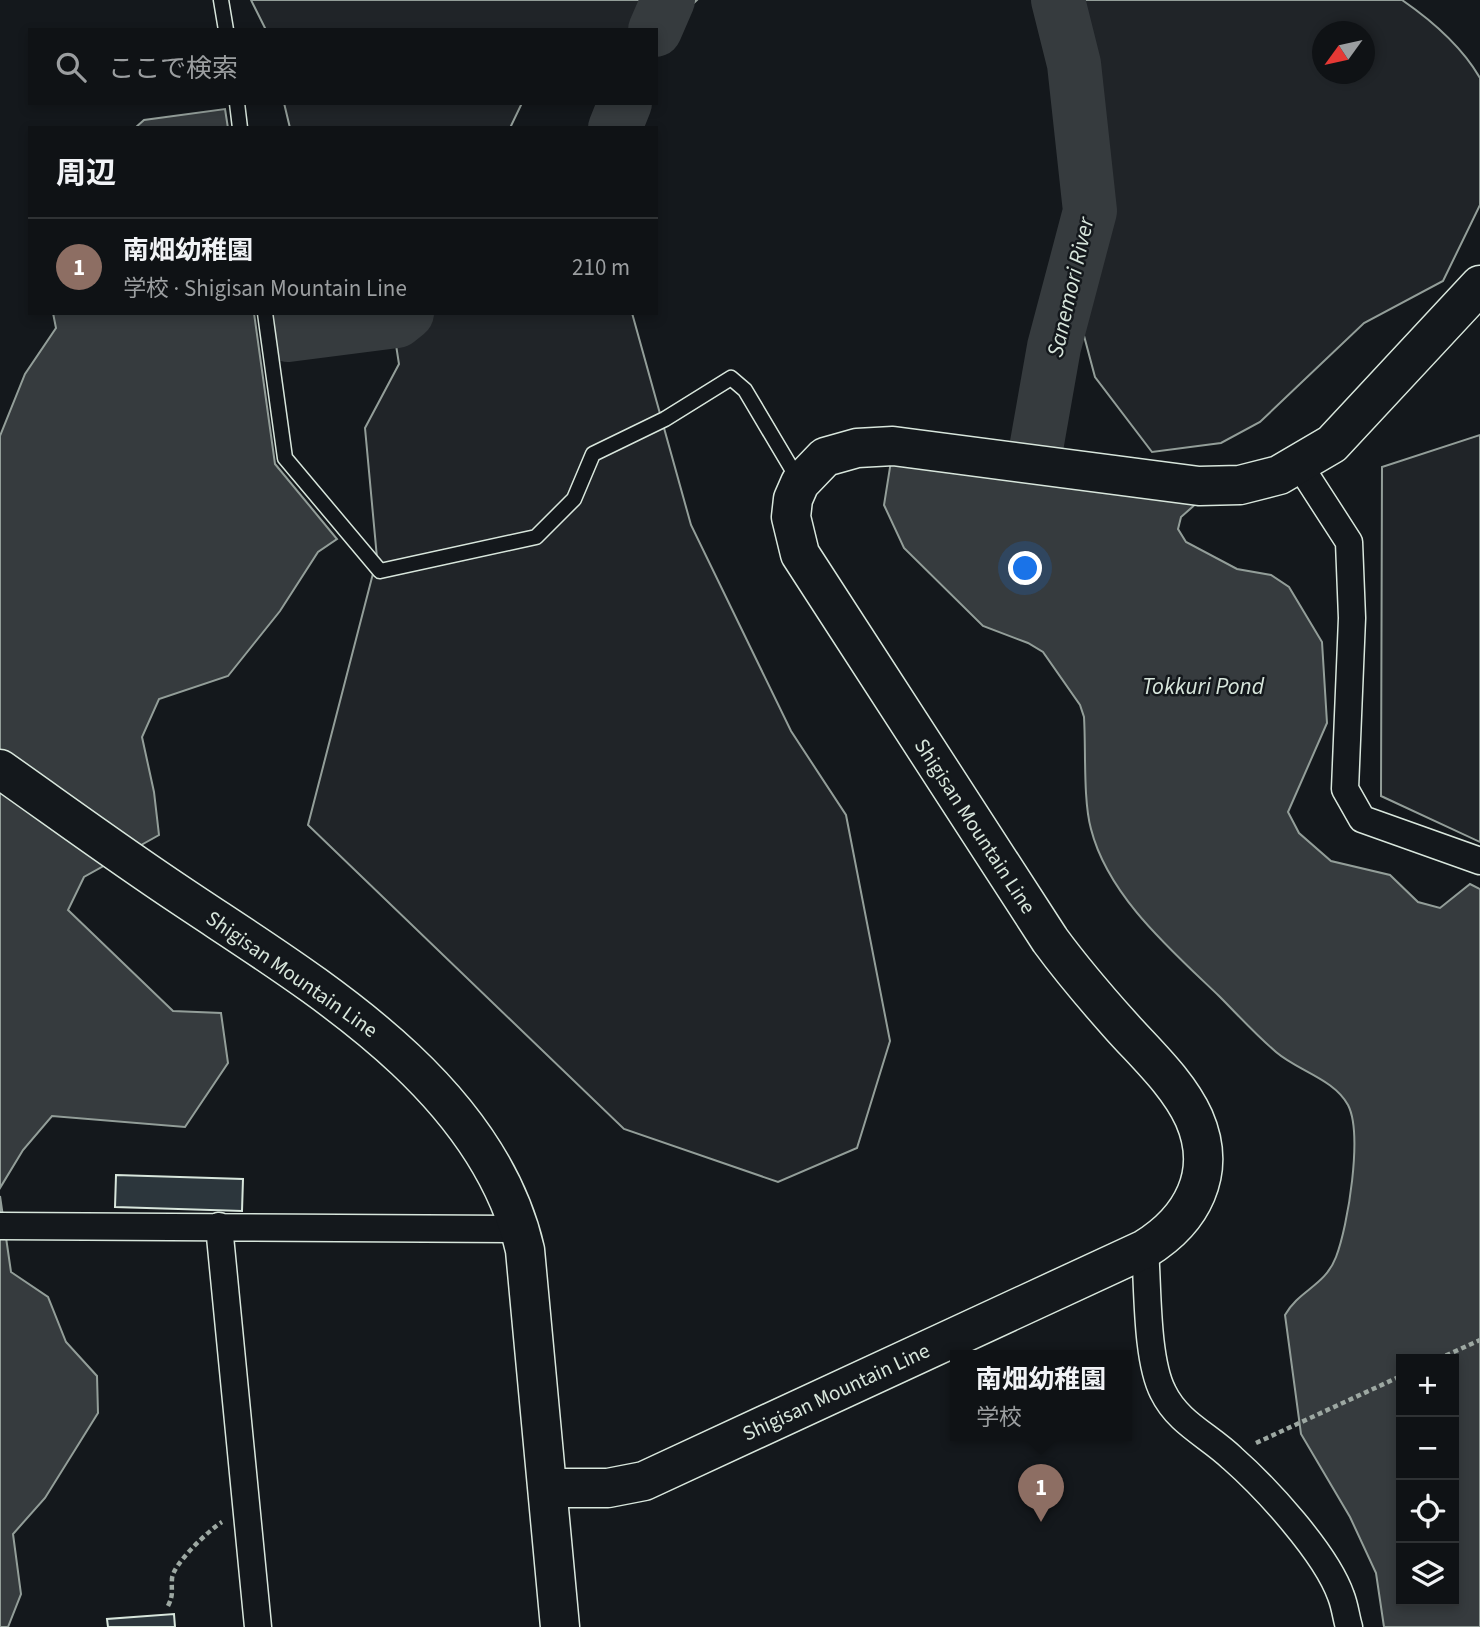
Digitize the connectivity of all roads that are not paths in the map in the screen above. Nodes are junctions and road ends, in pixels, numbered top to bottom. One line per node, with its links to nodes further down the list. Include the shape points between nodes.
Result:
1 (220, 0): 2 (lane)
2 (226, 28)
3 (237, 105): 4 (lane)
4 (240, 126)
5 (1479, 287): 7 (main road, Shigisan Mountain Line, via 1351,426)
6 (265, 315): 8 (lane, via 285,458 380,571 536,537 574,499 593,454 665,419 731,378 745,390)
7 (1300, 466): 8 (main road, Shigisan Mountain Line, via 1261,481 1199,486 893,446 840,451 825,457); 10 (street, via 1349,542 1352,618 1345,789 1362,819)
8 (800, 483): 14 (main road, Shigisan Mountain Line, via 793,499 793,537 809,569 1050,940 1167,1079 1194,1118 1203,1159 1197,1193 1169,1234)
9 (0, 769): 13 (main road, Shigisan Mountain Line, via 329,995 408,1061 450,1108 481,1153 503,1188)
10 (1480, 861)
11 (0, 1226): 12 (street)
12 (207, 1226): 13 (street); 16 (street, via 247,1511)
13 (520, 1229): 15 (main road, Shigisan Mountain Line)
14 (1145, 1248): 15 (main road, Shigisan Mountain Line, via 644,1481 608,1488); 18 (street, via 1152,1350 1162,1391 1185,1423 1230,1456 1266,1492 1318,1555 1341,1594)
15 (549, 1488): 17 (main road, Shigisan Mountain Line)
16 (258, 1627)
17 (561, 1627)
18 (1349, 1627)

